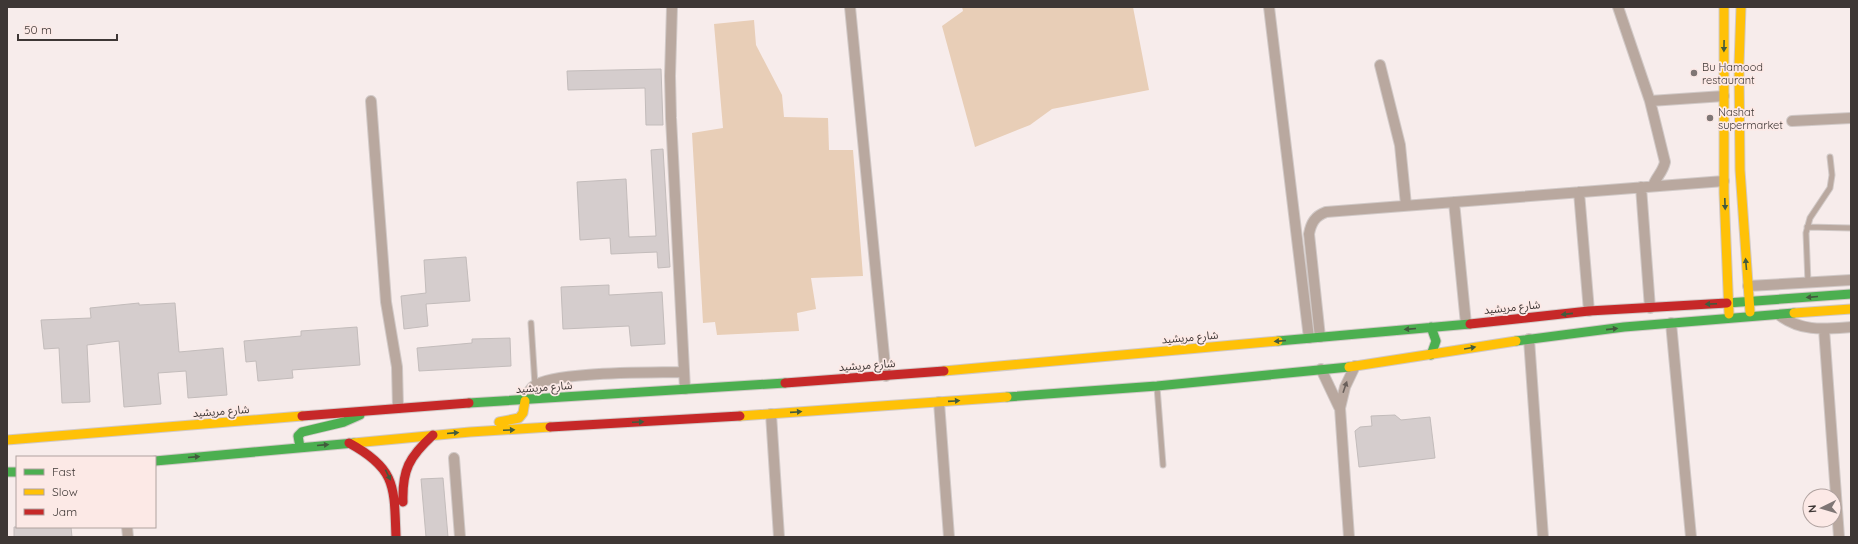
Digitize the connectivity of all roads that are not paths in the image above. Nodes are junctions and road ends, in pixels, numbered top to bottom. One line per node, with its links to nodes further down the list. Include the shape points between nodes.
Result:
1 (672, 7): 46 (street, via 671,118)
2 (850, 7): 47 (street)
3 (1269, 7): 41 (street)
4 (1618, 7): 10 (street)
5 (1724, 7): 8 (main road, one-way to 8)
6 (1741, 7): 24 (main road, one-way to 6, via 1740,155)
7 (1380, 64): 19 (street, via 1400,145)
8 (1724, 96): 10 (street); 14 (main road)
9 (371, 101): 53 (street, via 386,302 396,356)
10 (1650, 102): 15 (street, via 1665,162)
11 (1851, 118): 12 (street)
12 (1792, 121)
13 (1830, 157): 20 (lane, via 1830,188)
14 (1724, 181): 15 (street); 27 (main road, one-way to 27)
15 (1653, 186): 16 (street)
16 (1641, 187): 17 (street); 28 (street)
17 (1579, 192): 18 (street); 30 (street)
18 (1454, 202): 19 (street); 36 (street)
19 (1406, 205): 40 (street, via 1326,212 1316,217 1310,228 1310,240)
20 (1807, 226): 21 (lane); 23 (lane, via 1805,245)
21 (1851, 228)
22 (1851, 280): 23 (street)
23 (1808, 283): 24 (street)
24 (1748, 286): 26 (main road)
25 (1851, 294): 26 (main road, شارع مريشيد, one-way to 26)
26 (1750, 302): 27 (main road, شارع مريشيد); 32 (main road)
27 (1728, 304): 28 (main road, شارع مريشيد, one-way to 28); 33 (main road)
28 (1650, 308): 30 (main road, شارع مريشيد)
29 (1851, 309): 31 (main road)
30 (1589, 312): 36 (main road, شارع مريشيد, one-way to 36)
31 (1779, 315): 32 (main road); 39 (street, via 1800,326)
32 (1751, 317): 33 (main road)
33 (1729, 319): 35 (main road)
34 (531, 323): 48 (lane)
35 (1671, 323): 42 (main road, one-way to 35); 72 (street)
36 (1466, 324): 37 (main road, شارع مريشيد)
37 (1431, 327): 40 (main road, شارع مريشيد, one-way to 40); 43 (main road, via 1435,332 1437,344)
38 (1851, 327): 39 (street)
39 (1824, 329): 73 (street)
40 (1320, 337): 41 (main road, شارع مريشيد)
41 (1309, 338): 47 (main road, شارع مريشيد, one-way to 47)
42 (1530, 339): 43 (main road, one-way to 42); 71 (street)
43 (1431, 355): 44 (main road)
44 (1355, 366): 45 (main road); 54 (street, one-way to 44, via 1345,387)
45 (1322, 370): 49 (main road); 54 (street)
46 (684, 372): 48 (street, via 572,376); 50 (street)
47 (886, 376): 50 (main road, شارع مريشيد)
48 (535, 385): 51 (street)
49 (1157, 386): 52 (main road, one-way to 49); 64 (lane)
50 (685, 389): 51 (main road, شارع مريشيد)
51 (525, 401): 53 (main road, شارع مريشيد); 57 (main road, via 523,413 517,420 492,423)
52 (939, 402): 56 (main road, one-way to 52); 69 (street)
53 (398, 408): 55 (main road, شارع مريشيد)
54 (1340, 408): 70 (street)
55 (364, 412): 59 (main road, شارع مريشيد); 61 (main road, via 340,425 304,430 298,436)
56 (771, 414): 57 (main road, one-way to 56); 68 (street)
57 (470, 432): 58 (main road, one-way to 57)
58 (433, 435): 60 (main road); 65 (main road, via 414,452 404,471 402,485)
59 (7, 440)
60 (348, 443): 61 (main road, one-way to 60); 66 (main road, one-way to 66, via 373,455 388,474 393,489)
61 (300, 447): 63 (main road, one-way to 61)
62 (454, 458): 67 (street)
63 (156, 461)
64 (1163, 464)
65 (406, 530)
66 (396, 537)
67 (460, 537)
68 (779, 537)
69 (949, 537)
70 (1349, 537)
71 (1543, 537)
72 (1691, 537)
73 (1839, 537)

